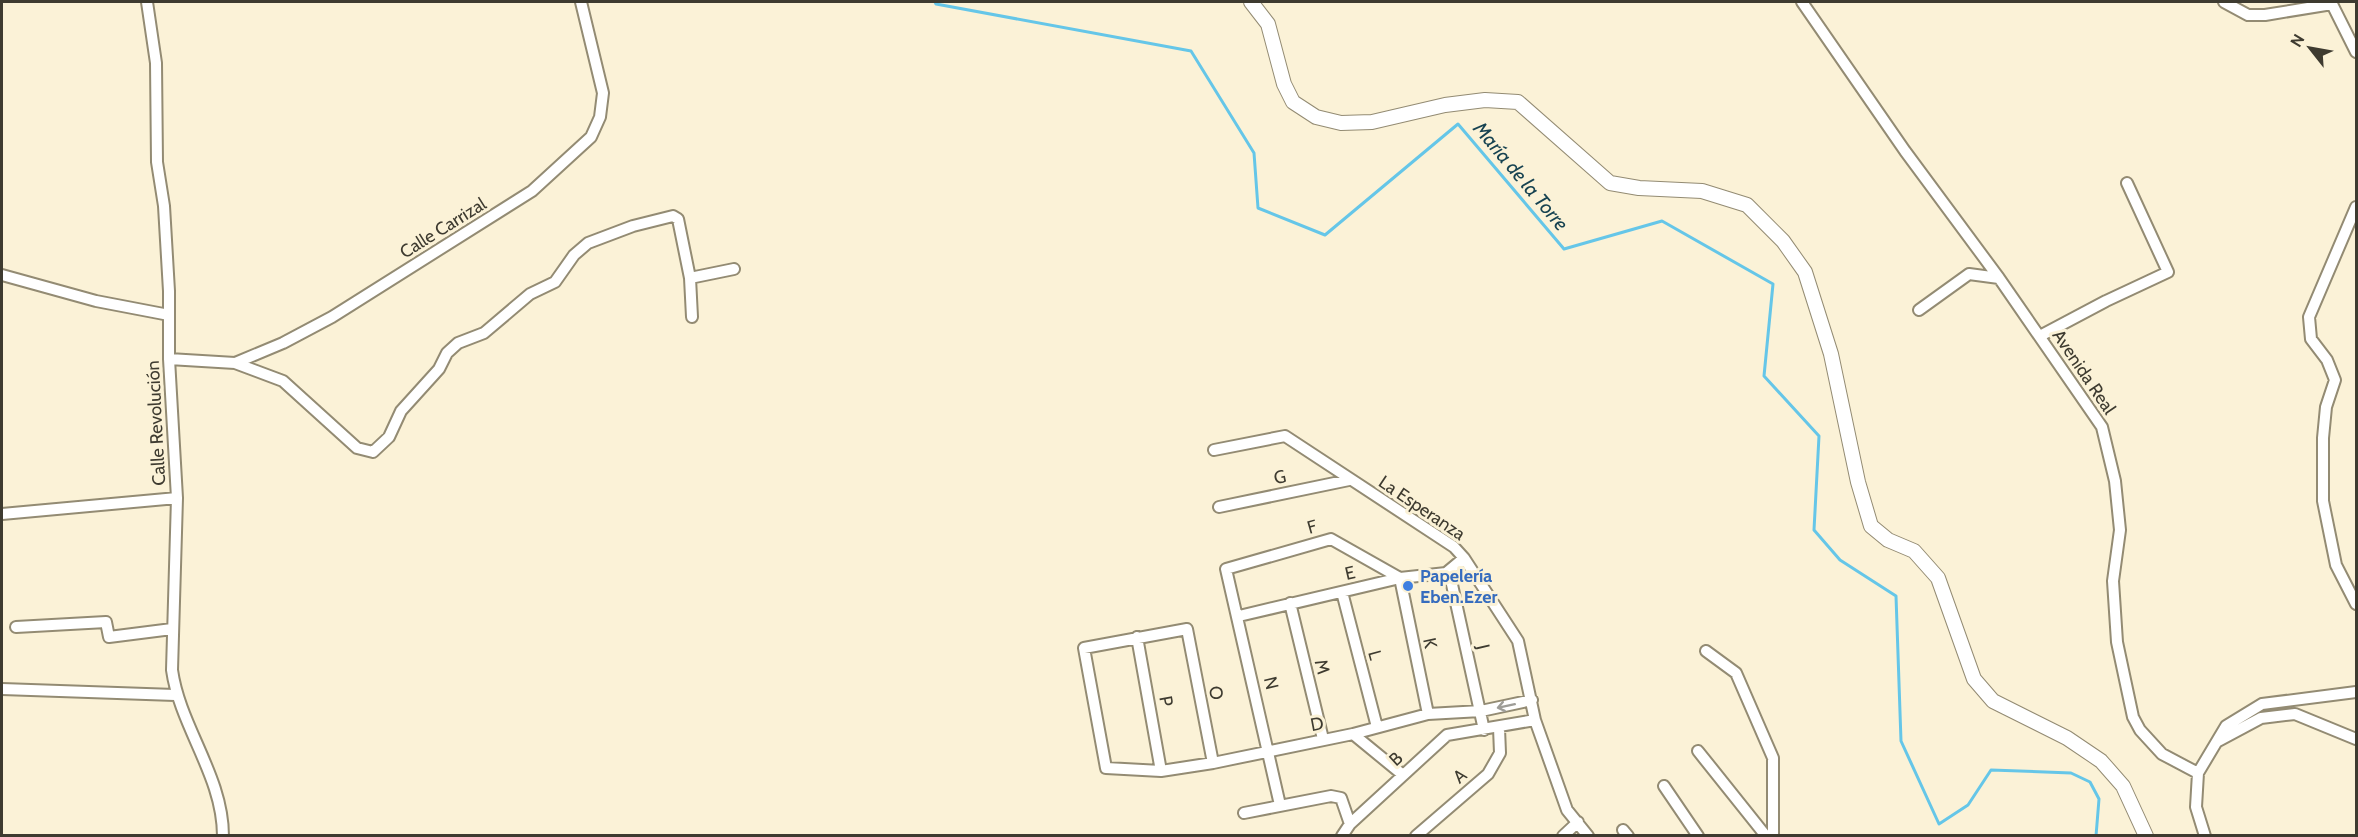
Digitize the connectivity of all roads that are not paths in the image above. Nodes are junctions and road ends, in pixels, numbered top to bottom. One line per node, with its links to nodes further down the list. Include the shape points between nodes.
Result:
1 (147, 2): 15 (street, Calle Revolución, via 156,63 156,162 165,206)
2 (581, 2): 19 (street, Calle Carrizal, via 603,93 600,117 591,137 532,191 512,204 332,317)
3 (1251, 2): 70 (main road, via 1268,24 1284,84 1293,102 1316,117 1341,123 1372,122 1445,105 1485,100 1518,102 1610,183 1702,191 1747,205 1783,241 1805,272 1831,354 1871,526 1888,540 1914,551 1938,578 1974,679 1993,701 2067,738 2102,761 2123,786)
4 (1802, 2): 13 (street, Avenida Real)
5 (2224, 2): 6 (street, via 2248,15)
6 (2332, 3): 7 (street)
7 (2356, 52)
8 (2127, 183): 17 (street, via 2168,272)
9 (2356, 207): 31 (street, via 2309,317 2311,339 2327,360 2335,380 2326,407 2323,501 2336,565)
10 (734, 269): 12 (street)
11 (2, 275): 15 (street, via 96,301)
12 (690, 278): 16 (street); 19 (street, via 678,219 673,216 588,243 555,282 530,294 484,333 458,343 447,353 440,369 401,411 389,437 373,452 357,448 283,381)
13 (1999, 278): 14 (street, via 1969,274); 17 (street, Avenida Real)
14 (1919, 310)
15 (169, 315): 18 (street, Calle Revolución)
16 (692, 317)
17 (2040, 336): 55 (street, Avenida Real, via 2102,427 2115,481 2120,530 2113,581 2117,642 2133,717 2162,754)
18 (169, 359): 19 (street, Calle Carrizal); 22 (street, Calle Revolución)
19 (235, 363)
20 (1214, 450): 21 (street, La Esperanza, via 1285,436)
21 (1349, 480): 23 (street, G); 25 (street, La Esperanza, via 1414,518)
22 (177, 498): 24 (street); 34 (street, Calle Revolución)
23 (1219, 507)
24 (2, 514)
25 (1464, 558): 27 (street); 40 (street, La Esperanza, via 1518,641)
26 (1226, 569): 28 (street, F, via 1332,539); 32 (street, N)
27 (1446, 573): 28 (street, E); 41 (street, J, via 1451,579)
28 (1400, 578): 29 (street, E); 42 (street, K)
29 (1342, 592): 30 (street, E); 44 (street, L)
30 (1290, 603): 32 (street, E); 48 (street, M)
31 (2356, 604)
32 (1239, 616): 51 (street, N)
33 (16, 627): 34 (street, via 106,622 109,637)
34 (172, 629): 39 (street, Calle Revolución)
35 (1137, 636): 53 (street, O, via 1187,629); 54 (street, P); 54 (street, D, via 1084,648 1106,768)
36 (1706, 651): 69 (street, via 1736,673 1773,758)
37 (2, 689): 39 (street)
38 (2356, 692): 50 (street, via 2262,704 2226,726)
39 (176, 695): 62 (street, Calle Revolución, via 223,813)
40 (1532, 700): 41 (street, D, one-way to 41); 43 (street, La Esperanza)
41 (1481, 711): 42 (street, D); 46 (street, J)
42 (1428, 714): 44 (street, D)
43 (1535, 720): 45 (street); 60 (street, La Esperanza, via 1568,810)
44 (1377, 727): 47 (street, D)
45 (1499, 728): 46 (street); 64 (street, A, via 1500,753 1488,774)
46 (1484, 730): 56 (street, B, via 1448,735)
47 (1353, 734): 48 (street, D); 56 (street)
48 (1323, 739): 51 (street, D)
49 (2356, 739): 50 (street, via 2295,714 2261,718)
50 (2215, 742): 55 (street)
51 (1269, 750): 53 (street, D); 58 (street, N)
52 (1698, 751): 68 (street)
53 (1213, 763): 54 (street, D)
54 (1161, 771)
55 (2198, 773): 71 (street, via 2196,807)
56 (1403, 775): 61 (street, B)
57 (1664, 786): 67 (street)
58 (1280, 804): 59 (street); 61 (street, via 1341,798)
59 (1244, 813)
60 (1578, 822): 65 (street); 66 (street, La Esperanza)
61 (1350, 824): 63 (street, B)
62 (223, 836)
63 (1342, 836)
64 (1416, 836)
65 (1563, 836)
66 (1588, 836)
67 (1698, 836)
68 (1766, 836)
69 (1773, 836)
70 (2146, 836)
71 (2205, 836)

